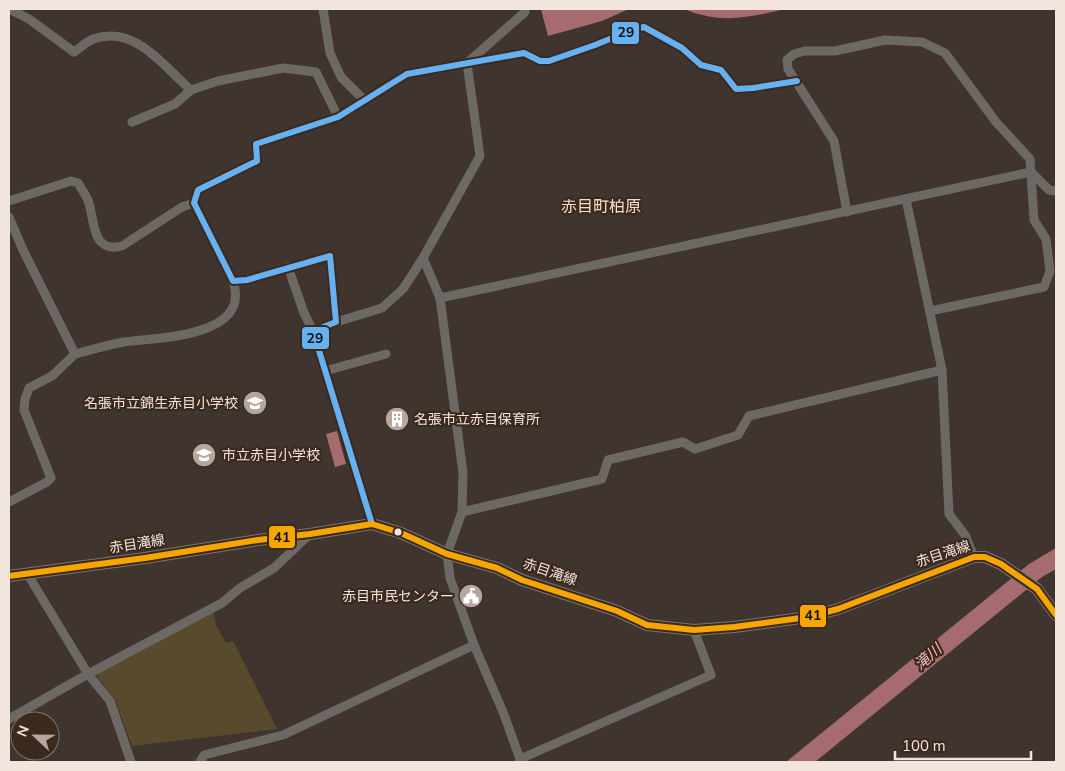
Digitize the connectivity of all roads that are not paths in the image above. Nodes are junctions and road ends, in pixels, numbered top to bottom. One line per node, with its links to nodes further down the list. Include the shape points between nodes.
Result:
1 (10, 9): 6 (street, via 74,52 92,40 110,35 145,47)
2 (323, 9): 7 (street, via 330,53 341,77)
3 (525, 9): 4 (street)
4 (467, 63): 5 (street, via 524,53 540,61 549,60 644,27 682,48 701,65 722,70 736,89); 7 (street, via 407,74); 17 (street, via 480,156)
5 (797, 81): 10 (street, via 788,69 787,60 794,54 835,51 884,40 922,42 945,53 996,122 1030,159); 15 (street, via 834,141)
6 (190, 90): 8 (street, via 284,68 316,72); 9 (street, via 175,104)
7 (364, 100): 8 (street)
8 (338, 117): 14 (street, via 256,144 257,161 198,190)
9 (132, 122)
10 (1030, 172): 11 (street, via 1049,190); 12 (street); 19 (street, via 1034,220 1046,239)
11 (1056, 191)
12 (906, 200): 15 (street); 22 (street)
13 (9, 201): 14 (street, via 71,181 78,183 88,201 98,239 113,248 122,246 182,207)
14 (194, 203): 20 (street)
15 (847, 212): 21 (street)
16 (9, 217): 25 (street)
17 (422, 258): 21 (street); 23 (street, via 403,289 382,308)
18 (288, 267): 20 (street); 23 (street, via 330,256); 24 (street)
19 (1053, 270): 22 (street, via 1044,286)
20 (233, 281): 25 (street, via 237,298 231,310 220,321 202,330 123,342)
21 (440, 298): 30 (street, via 463,473)
22 (930, 311): 27 (street)
23 (336, 322): 24 (street)
24 (313, 331): 28 (street)
25 (75, 354): 29 (street, via 52,376 29,388 25,399 24,410 51,478)
26 (386, 354): 28 (street)
27 (942, 370): 30 (street, via 749,416 738,435 695,449 683,442 608,460 602,479); 34 (street, via 949,514 965,535)
28 (325, 371): 31 (street)
29 (9, 502)
30 (462, 512): 33 (street)
31 (372, 524): 32 (main road, 赤目滝線); 33 (main road, 赤目滝線)
32 (310, 534): 36 (main road, 赤目滝線); 40 (street, via 274,568 222,603)
33 (447, 554): 38 (main road, 赤目滝線, via 497,568 522,580 617,611 646,625); 39 (street, via 450,578)
34 (974, 557): 37 (main road, 赤目滝線, via 1001,564 1037,589); 38 (main road, 赤目滝線, via 838,609 798,618)
35 (10, 573): 36 (main road, 赤目滝線)
36 (28, 575): 40 (street)
37 (1056, 615)
38 (694, 630): 42 (street, via 711,675)
39 (474, 645): 42 (street); 44 (street, via 283,735 204,755)
40 (88, 674): 41 (street); 43 (street, via 110,701)
41 (9, 719)
42 (520, 760)
43 (131, 762)
44 (200, 762)

